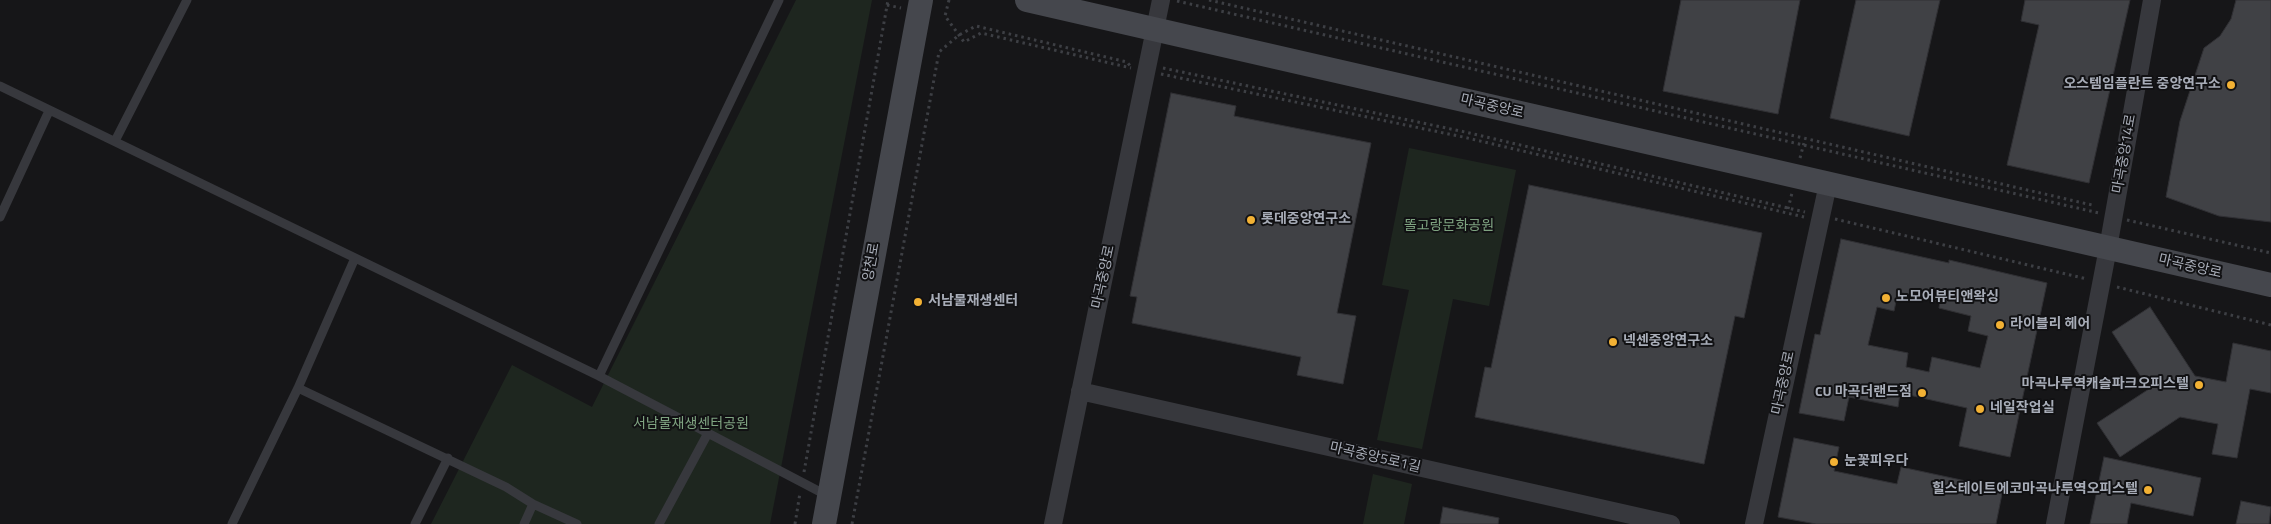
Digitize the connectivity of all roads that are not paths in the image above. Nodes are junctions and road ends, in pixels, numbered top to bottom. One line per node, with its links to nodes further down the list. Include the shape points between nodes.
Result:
1 (187, 0): 10 (lane)
2 (779, 0): 16 (lane)
3 (920, 0): 21 (main road, 양천로)
4 (1027, 0): 7 (main road, 마곡중앙로)
5 (1161, 0): 7 (street)
6 (2152, 0): 13 (street, 마곡중앙14로)
7 (1156, 30): 11 (main road, 마곡중앙로); 18 (street, 마곡중앙로)
8 (0, 86): 9 (lane)
9 (49, 111): 10 (lane); 12 (lane)
10 (116, 141): 14 (lane)
11 (1828, 184): 13 (main road, 마곡중앙로); 31 (street, 마곡중앙로)
12 (0, 217)
13 (2108, 248): 15 (main road, 마곡중앙로); 32 (street)
14 (355, 258): 16 (lane); 17 (lane)
15 (2271, 286)
16 (599, 376): 19 (lane)
17 (298, 388): 20 (lane); 23 (lane)
18 (1080, 391): 29 (street, 마곡중앙로); 30 (street, 마곡중앙5로1길)
19 (708, 433): 21 (lane); 27 (lane)
20 (448, 458): 22 (lane); 24 (lane)
21 (829, 497): 28 (main road, 양천로)
22 (533, 504): 25 (lane); 26 (lane)
23 (232, 524)
24 (415, 524)
25 (524, 524)
26 (577, 524)
27 (658, 524)
28 (824, 524)
29 (1053, 524)
30 (1671, 524)
31 (1754, 524)
32 (2056, 524)

